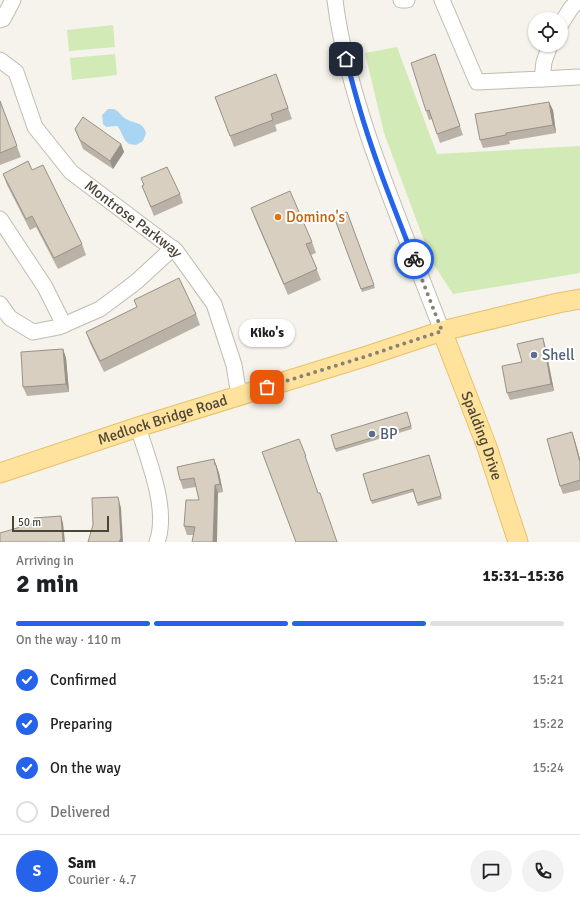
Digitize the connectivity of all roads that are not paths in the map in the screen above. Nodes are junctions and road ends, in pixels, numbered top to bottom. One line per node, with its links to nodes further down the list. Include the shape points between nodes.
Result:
1 (13, 0): 8 (street, via 4,20)
2 (335, 0): 18 (street, via 339,28 358,104 386,188)
3 (401, 0): 4 (street)
4 (407, 0)
5 (442, 0): 12 (street, via 477,82)
6 (579, 0): 7 (street)
7 (568, 13)
8 (0, 20)
9 (548, 52): 12 (street)
10 (0, 60): 14 (street, Montrose Parkway, via 16,72 35,127 71,172)
11 (578, 77): 12 (street)
12 (542, 79)
13 (0, 219): 17 (street, via 46,287)
14 (173, 248): 17 (street, via 136,282 100,309); 19 (street, Montrose Parkway, via 214,304 234,365)
15 (580, 299): 18 (main road, Medlock Bridge Road)
16 (0, 304): 17 (street, via 10,318 33,332)
17 (64, 325)
18 (442, 331): 19 (main road, Medlock Bridge Road); 23 (main road, Spalding Drive, via 487,447)
19 (239, 396): 20 (main road, Medlock Bridge Road)
20 (138, 427): 21 (main road, Medlock Bridge Road); 22 (street, via 158,497 161,519)
21 (0, 473)
22 (156, 542)
23 (518, 542)

